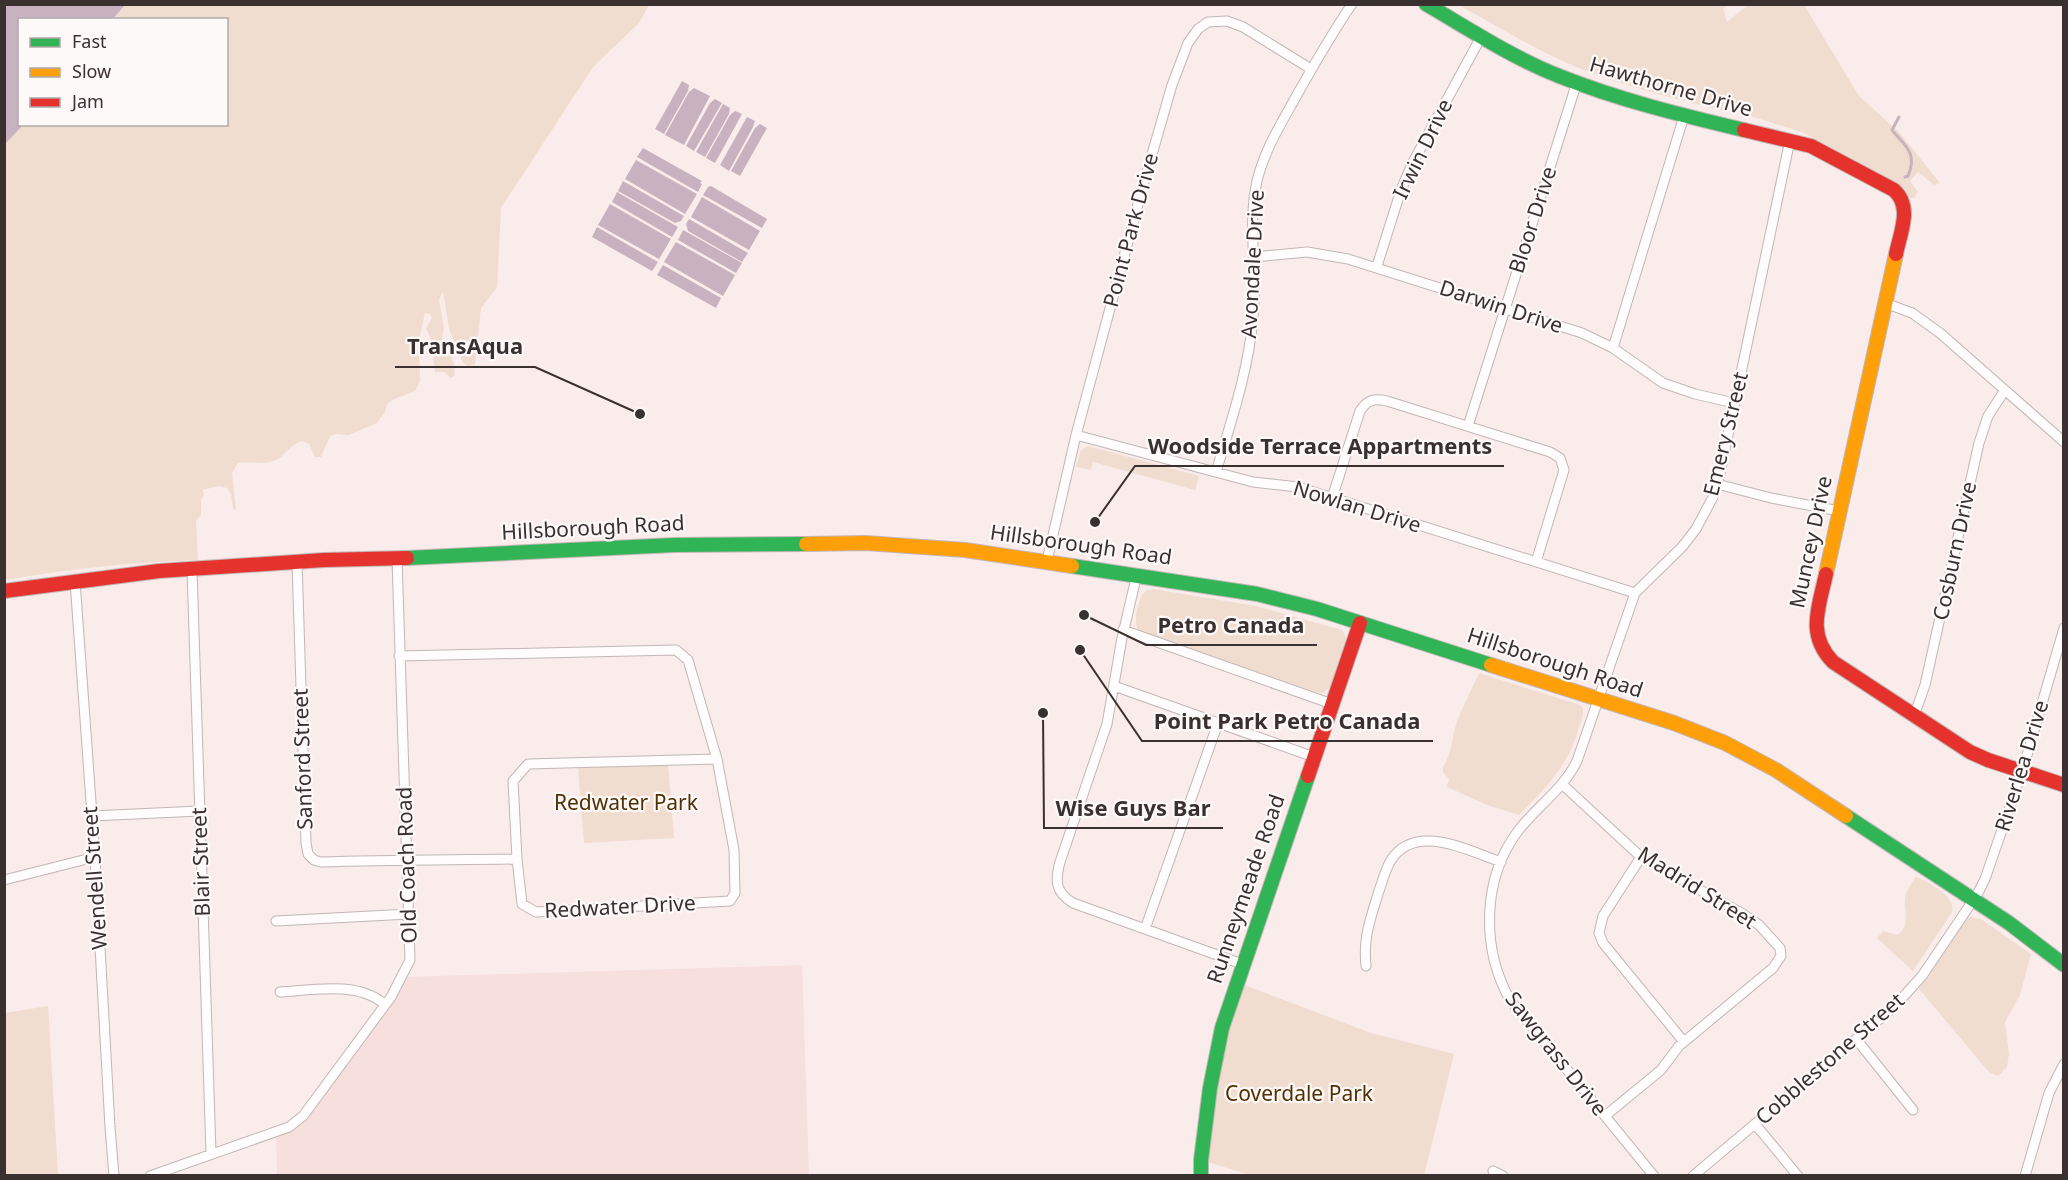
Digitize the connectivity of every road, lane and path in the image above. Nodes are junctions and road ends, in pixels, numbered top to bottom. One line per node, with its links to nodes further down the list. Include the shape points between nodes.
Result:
1 (1352, 4): 4 (street, Avondale Drive)
2 (1426, 4): 3 (main road, Hawthorne Drive)
3 (1481, 37): 5 (main road, Hawthorne Drive); 10 (street, Irwin Drive, via 1412,164)
4 (1311, 69): 9 (street, Avondale Drive, via 1261,168 1253,207); 17 (street, Point Park Drive, via 1227,21 1208,22 1193,34 1163,117)
5 (1576, 82): 6 (main road, Hawthorne Drive); 12 (street, Bloor Drive)
6 (1684, 116): 7 (main road, Hawthorne Drive); 13 (street)
7 (1790, 140): 8 (main road, Hawthorne Drive, via 1819,149 1894,190); 15 (street, Emery Street)
8 (1905, 203): 11 (main road, Muncey Drive)
9 (1254, 257): 10 (street, Darwin Drive, via 1307,252); 19 (street, Avondale Drive, via 1250,344)
10 (1377, 266): 12 (street, Darwin Drive)
11 (1885, 303): 14 (street, via 1905,309 1931,326); 22 (main road, Muncey Drive)
12 (1504, 308): 13 (street, Darwin Drive, via 1582,333); 16 (street, Bloor Drive)
13 (1613, 348): 15 (street, Darwin Drive, via 1672,386)
14 (2005, 390): 18 (street); 39 (street, Cosburn Drive, via 1988,416 1979,443 1925,685)
15 (1734, 403): 20 (street, Emery Street)
16 (1468, 426): 21 (street, via 1387,401 1370,400 1360,411); 26 (street, via 1556,454 1562,462 1563,473)
17 (1076, 435): 19 (street, Nowlan Drive); 24 (street, Point Park Drive)
18 (2064, 442)
19 (1216, 472): 21 (street, Nowlan Drive, via 1253,482 1298,487)
20 (1717, 484): 22 (street); 31 (street, Emery Street, via 1689,538)
21 (1332, 498): 26 (street, Nowlan Drive)
22 (1839, 511): 39 (main road, Muncey Drive, via 1815,623 1818,644 1839,667)
23 (397, 559): 24 (main road, Hillsborough Road, via 674,545 866,543); 25 (main road, Hillsborough Road); 35 (street, Old Coach Road)
24 (1047, 561): 28 (main road, Hillsborough Road)
25 (297, 562): 27 (main road, Hillsborough Road); 50 (street, Sanford Street, via 308,854 321,862)
26 (1536, 562): 31 (street, Nowlan Drive)
27 (192, 570): 29 (main road, Hillsborough Road); 46 (street, Blair Street)
28 (1137, 574): 32 (main road, Hillsborough Road, via 1257,594); 34 (street)
29 (75, 581): 30 (main road, Hillsborough Road); 47 (street, Wendell Street)
30 (4, 591)
31 (1635, 593): 37 (street, Emery Street)
32 (1360, 623): 37 (main road, Hillsborough Road); 38 (main road, Runneymeade Road)
33 (2064, 628): 43 (street, Riverlea Drive)
34 (1123, 630): 36 (street); 38 (street)
35 (399, 656): 42 (street, Redwater Drive, via 676,650 688,660); 50 (street, Old Coach Road)
36 (1114, 686): 40 (street); 57 (street, via 1107,724 1056,881 1059,891 1073,903)
37 (1597, 699): 45 (street, Sawgrass Drive, via 1580,754); 54 (main road, Hillsborough Road, via 1674,723 1744,751)
38 (1332, 704): 41 (main road, Runneymeade Road)
39 (1914, 716): 43 (main road, Muncey Drive, via 1970,752)
40 (1218, 723): 41 (street); 57 (street)
41 (1314, 757): 58 (main road, Runneymeade Road)
42 (717, 759): 51 (street, Redwater Drive, via 528,764 513,780); 51 (street, Redwater Drive, via 734,850 735,893 730,901 536,912 522,904)
43 (2022, 772): 44 (main road, Muncey Drive); 54 (street, Riverlea Drive, via 1985,879)
44 (2064, 784)
45 (1563, 785): 49 (street, Madrid Street); 52 (street, Sawgrass Drive, via 1519,830)
46 (199, 811): 47 (street); 69 (street, Blair Street)
47 (92, 816): 48 (street, Wendell Street)
48 (95, 857): 53 (street); 71 (street, Wendell Street)
49 (1641, 857): 64 (street, via 1603,916 1599,933); 64 (street, Madrid Street, via 1752,919 1781,951 1773,968)
50 (407, 859): 51 (street); 55 (street, Old Coach Road)
51 (517, 859)
52 (1501, 862): 60 (street, via 1435,840 1403,848 1386,870 1366,932); 67 (street, Sawgrass Drive, via 1491,897 1490,927 1493,956 1502,983 1522,1017)
53 (4, 880)
54 (1973, 900): 59 (main road, Hillsborough Road); 63 (street, Cobblestone Street, via 1912,988)
55 (409, 914): 56 (street); 62 (street, Old Coach Road, via 410,960)
56 (276, 921)
57 (1145, 929): 58 (street)
58 (1242, 964): 73 (main road, Runneymeade Road, via 1216,1050)
59 (2064, 965)
60 (1366, 966)
61 (280, 992): 62 (street, via 343,988 378,998)
62 (384, 1004): 69 (street, Old Coach Road, via 303,1116 288,1127)
63 (1857, 1040): 66 (street); 68 (street, Cobblestone Street)
64 (1684, 1042): 67 (street, Madrid Street, via 1661,1070)
65 (2064, 1065): 78 (street, via 2049,1093)
66 (1913, 1110)
67 (1605, 1116): 75 (street, Sawgrass Drive)
68 (1755, 1124): 76 (street, Cobblestone Street); 77 (street)
69 (211, 1153): 72 (street, Old Coach Road)
70 (1493, 1171): 74 (street)
71 (114, 1176)
72 (150, 1176)
73 (1201, 1176)
74 (1503, 1176)
75 (1654, 1176)
76 (1693, 1176)
77 (1798, 1176)
78 (2025, 1176)

